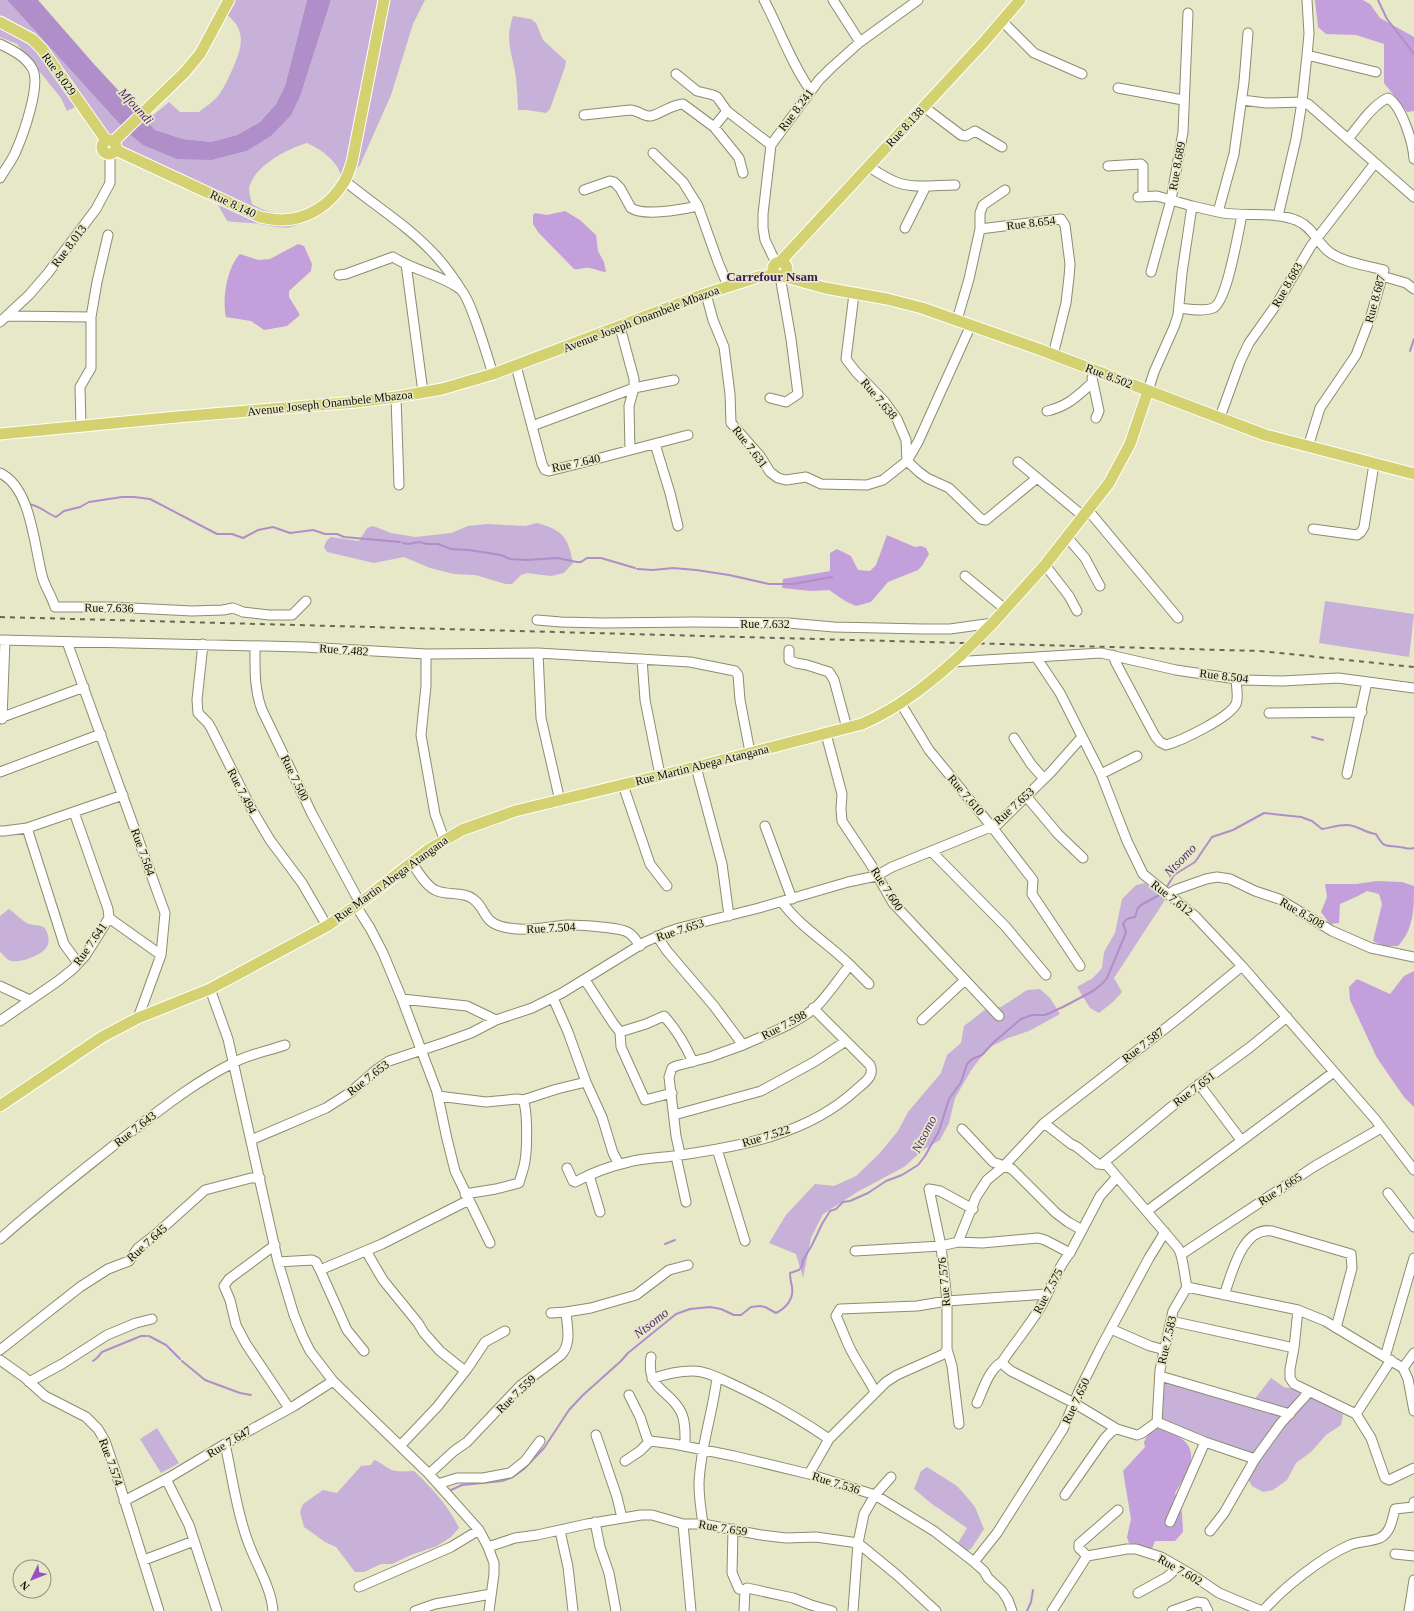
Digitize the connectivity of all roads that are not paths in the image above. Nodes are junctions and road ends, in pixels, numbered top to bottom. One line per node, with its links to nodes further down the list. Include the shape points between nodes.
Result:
1 (229, 0): 29 (main road, via 200,54)
2 (384, 0): 38 (main road, Rue 8.140, via 352,162)
3 (764, 0): 19 (street, via 790,58)
4 (833, 0): 12 (street)
5 (918, 0): 12 (street, Rue 8.241)
6 (1020, 0): 9 (main road, Rue 8.138)
7 (1307, 2): 14 (street)
8 (1188, 14): 20 (street, Rue 8.689)
9 (1002, 21): 17 (street, via 1034,53); 23 (main road, Rue 8.138)
10 (0, 22): 29 (main road, Rue 8.029, via 32,39 42,49)
11 (1248, 33): 21 (street)
12 (860, 42): 19 (street, Rue 8.241, via 831,68)
13 (0, 44): 37 (street, via 19,54 36,76 24,129 15,153)
14 (1307, 55): 15 (street); 22 (street)
15 (1376, 72)
16 (676, 74): 24 (street, via 697,91 717,97)
17 (1082, 74)
18 (1118, 88): 20 (street)
19 (811, 91): 28 (street, Rue 8.241)
20 (1183, 100): 44 (street, Rue 8.689, via 1181,144)
21 (1242, 100): 22 (street, via 1266,103); 47 (street, via 1234,154)
22 (1302, 102): 27 (street, via 1314,108); 49 (street)
23 (924, 107): 30 (street, via 961,135 966,136 975,131); 35 (main road, Rue 8.138)
24 (727, 111): 26 (street); 28 (street)
25 (584, 115): 26 (street, via 637,110 650,116 683,104)
26 (714, 127): 36 (street, via 739,158)
27 (1348, 139): 32 (street, via 1369,114 1388,98 1394,103 1410,135); 33 (street)
28 (771, 145): 55 (street, Rue 8.241, via 763,228 765,240)
29 (111, 147): 38 (main road, Rue 8.140, via 260,217 280,220 298,218 322,208); 66 (street, Rue 8.013, via 110,182 96,209 48,274)
30 (1002, 147)
31 (653, 153): 45 (street, via 684,182)
32 (1414, 159)
33 (1375, 163): 43 (street); 53 (street, Rue 8.683)
34 (1108, 166): 44 (street, via 1140,164 1143,166 1140,196 1157,196)
35 (868, 167): 39 (street, via 896,182); 55 (main road, Rue 8.138, via 790,253)
36 (743, 173)
37 (0, 178)
38 (345, 181): 61 (street, via 415,235 436,255)
39 (926, 186): 40 (street); 50 (street)
40 (955, 186)
41 (584, 190): 45 (street, via 614,182 631,208 640,211 670,211)
42 (1005, 190): 51 (street, via 983,205)
43 (1414, 197)
44 (1171, 200): 46 (street, Rue 8.689); 56 (street)
45 (698, 206): 59 (street)
46 (1192, 206): 47 (street, Rue 8.689); 64 (street)
47 (1218, 212): 48 (street, Rue 8.687)
48 (1242, 215): 49 (street, Rue 8.687); 64 (street, via 1225,290 1219,304 1207,310)
49 (1278, 216): 53 (street, Rue 8.687, via 1300,222)
50 (905, 228)
51 (980, 229): 67 (street); 70 (street, Rue 8.654, via 1057,219 1064,221 1069,277 1066,303)
52 (108, 235): 65 (street)
53 (1317, 238): 58 (street, Rue 8.687, via 1322,246 1334,255 1384,270); 82 (street, Rue 8.683, via 1244,353)
54 (406, 264): 57 (street, via 393,257); 61 (street); 78 (street)
55 (780, 269): 59 (main road, Avenue Joseph Onambele Mbazoa); 63 (main road, Rue 8.502, via 825,288); 80 (street, Rue 8.241, via 798,394 786,402)
56 (1151, 272)
57 (339, 275)
58 (1382, 276): 60 (street, via 1406,283); 89 (street, Rue 8.687, via 1371,316 1356,355 1320,408)
59 (728, 286): 62 (main road, Avenue Joseph Onambele Mbazoa)
60 (1414, 289)
61 (461, 290): 73 (street, via 476,323)
62 (706, 294): 69 (main road, Avenue Joseph Onambele Mbazoa); 91 (street, Rue 7.631, via 712,320 724,347 730,394 730,420 773,475 786,480 806,477 821,484 867,485 883,480)
63 (854, 294): 67 (main road, Rue 8.502, via 887,299); 91 (street, Rue 7.638, via 846,359 897,420 906,440)
64 (1179, 308): 77 (street)
65 (91, 317): 66 (street); 84 (street, via 91,368 80,387)
66 (3, 319)
67 (957, 320): 68 (main road, Rue 8.502)
68 (971, 324): 70 (main road, Rue 8.502); 91 (street, Rue 7.631)
69 (620, 327): 71 (main road, Avenue Joseph Onambele Mbazoa); 76 (street, via 632,367)
70 (1053, 355): 72 (main road, Rue 8.502)
71 (516, 366): 73 (main road, Avenue Joseph Onambele Mbazoa); 85 (street, Rue 7.640)
72 (1091, 369): 75 (street); 77 (main road, Rue 8.502)
73 (493, 374): 78 (main road, Avenue Joseph Onambele Mbazoa)
74 (674, 380): 76 (street)
75 (1092, 382): 81 (street, via 1070,402); 83 (street, via 1099,411)
76 (634, 388): 85 (street); 90 (street, via 630,406)
77 (1148, 391): 82 (main road, Rue 8.502); 98 (main road, Rue Martin Abega Atangana, via 1121,463)
78 (423, 392): 79 (main road, Avenue Joseph Onambele Mbazoa)
79 (396, 397): 84 (main road, Avenue Joseph Onambele Mbazoa); 97 (street)
80 (770, 398)
81 (1047, 411)
82 (1220, 417): 89 (main road, Rue 8.502, via 1265,435)
83 (1096, 418)
84 (81, 426): 86 (main road, Avenue Joseph Onambele Mbazoa)
85 (532, 426): 90 (street, Rue 7.640, via 545,470)
86 (0, 434)
87 (688, 435): 88 (street, Rue 7.640)
88 (655, 444): 90 (street, Rue 7.640); 99 (street)
89 (1308, 447): 93 (main road, Rue 8.502)
90 (630, 450)
91 (907, 461): 96 (street, via 927,478 949,488 986,520)
92 (1018, 462): 96 (street)
93 (1374, 464): 95 (main road, Rue 8.502); 100 (street, via 1364,527 1361,532 1357,536)
94 (0, 473): 105 (street, Rue 7.636, via 14,483 24,502 43,581 55,607 192,611 233,608 243,612 292,615)
95 (1414, 474)
96 (1037, 478): 98 (street)
97 (399, 485)
98 (1086, 513): 101 (main road, Rue Martin Abega Atangana); 108 (street)
99 (678, 526)
100 (1313, 529)
101 (1066, 537): 102 (main road, Rue Martin Abega Atangana); 104 (street, via 1085,558)
102 (1045, 565): 106 (main road, Rue Martin Abega Atangana); 107 (street)
103 (964, 576): 106 (street)
104 (1100, 586)
105 (306, 601)
106 (1005, 609): 110 (main road, Rue Martin Abega Atangana)
107 (1077, 610)
108 (1178, 618)
109 (537, 620): 110 (street, Rue 7.632, via 603,623 788,623 923,629)
110 (992, 624): 121 (main road, Rue Martin Abega Atangana, bridge)
111 (2, 640): 112 (street, Rue 7.482); 129 (street)
112 (67, 642): 113 (street, Rue 7.482); 124 (street, Rue 7.584)
113 (202, 644): 114 (street, Rue 7.482); 164 (street, Rue 7.494, via 198,714 211,728 270,840 302,883)
114 (256, 646): 116 (street, Rue 7.482); 161 (street, Rue 7.500, via 255,673 262,710)
115 (789, 650): 130 (street, via 789,660 796,664 829,672 834,680)
116 (426, 654): 117 (street, Rue 7.482); 152 (street, via 421,735 434,814)
117 (538, 654): 120 (street, Rue 7.482); 146 (street, via 540,718)
118 (1113, 655): 119 (street, Rue 8.504, via 1086,653); 122 (street, Rue 8.504, via 1176,670); 122 (street, via 1155,736 1166,745 1202,729 1233,707 1237,700)
119 (1036, 657): 121 (street); 133 (street, Rue 7.612, via 1060,693)
120 (642, 659): 135 (street, Rue 7.482, via 690,662 737,672); 141 (street, via 645,700)
121 (956, 659): 126 (main road, Rue Martin Abega Atangana)
122 (1236, 679): 123 (street, Rue 8.504, via 1283,681 1338,678)
123 (1367, 682): 125 (street, Rue 8.504); 127 (street)
124 (84, 688): 129 (street); 131 (street, Rue 7.584)
125 (1414, 688)
126 (901, 704): 130 (main road, Rue Martin Abega Atangana, via 876,718); 149 (street, Rue 7.610, via 930,750)
127 (1362, 712): 128 (street); 140 (street)
128 (1269, 713)
129 (1, 718)
130 (848, 728): 132 (main road, Rue Martin Abega Atangana)
131 (101, 734): 138 (street); 144 (street, Rue 7.584)
132 (826, 734): 135 (main road, Rue Martin Abega Atangana); 156 (street, Rue 7.600, via 842,794 842,821)
133 (1082, 737): 139 (street, Rue 7.612); 142 (street, Rue 7.653)
134 (1014, 738): 142 (street)
135 (750, 752): 137 (main road, Rue Martin Abega Atangana)
136 (1137, 756): 139 (street)
137 (696, 767): 141 (main road, Rue Martin Abega Atangana); 162 (street, via 722,864)
138 (0, 772)
139 (1101, 774): 158 (street, Rue 7.612, via 1138,867 1150,881)
140 (1347, 774)
141 (660, 775): 143 (main road, Rue Martin Abega Atangana)
142 (1044, 779): 145 (street, Rue 7.653)
143 (622, 785): 146 (main road, Rue Martin Abega Atangana); 157 (street, via 650,864)
144 (123, 795): 147 (street); 167 (street, Rue 7.584, via 165,913)
145 (1026, 796): 149 (street, Rue 7.653); 154 (street, via 1058,834)
146 (560, 801): 152 (main road, Rue Martin Abega Atangana, via 481,822)
147 (74, 812): 150 (street); 163 (street, Rue 7.641)
148 (765, 826): 159 (street)
149 (992, 827): 153 (street, Rue 7.653); 171 (street, Rue 7.610, via 1033,880 1032,894)
150 (27, 828): 151 (street); 169 (street, via 64,944)
151 (0, 831)
152 (444, 839): 155 (main road, Rue Martin Abega Atangana)
153 (931, 851): 156 (street, Rue 7.653); 173 (street, via 1006,927)
154 (1083, 858)
155 (411, 862): 161 (main road, Rue Martin Abega Atangana); 166 (street, Rue 7.504, via 429,886 435,890 472,897 480,904 485,916 501,926 529,930 568,925 626,931)
156 (876, 876): 159 (street, Rue 7.653); 175 (street, Rue 7.600, via 893,903)
157 (667, 886)
158 (1169, 894): 168 (street, Rue 8.508, via 1206,879 1230,879 1279,899 1332,931 1371,948); 172 (street, Rue 7.612, via 1195,916)
159 (792, 900): 160 (street, Rue 7.653)
160 (782, 902): 162 (street, Rue 7.653); 170 (street, via 796,919)
161 (358, 904): 164 (main road, Rue Martin Abega Atangana); 179 (street, Rue 7.500)
162 (729, 916): 165 (street, Rue 7.653)
163 (109, 918): 167 (street); 169 (street, Rue 7.641)
164 (327, 926): 178 (main road, Rue Martin Abega Atangana)
165 (657, 936): 166 (street, Rue 7.653); 192 (street)
166 (640, 946): 174 (street, Rue 7.653)
167 (161, 955): 185 (street, Rue 7.584)
168 (1414, 957)
169 (78, 963): 181 (street, Rue 7.641, via 58,981)
170 (850, 964): 176 (street); 182 (street, Rue 7.598, via 822,1001)
171 (1080, 966)
172 (1242, 966): 184 (street, Rue 7.612); 204 (street, Rue 7.587)
173 (1046, 975)
174 (585, 980): 180 (street, Rue 7.653); 189 (street)
175 (965, 980): 183 (street, Rue 7.600); 187 (street)
176 (869, 984)
177 (0, 986): 181 (street)
178 (210, 989): 185 (main road, Rue Martin Abega Atangana); 194 (street)
179 (402, 998): 186 (street, via 467,1006); 193 (street, Rue 7.500)
180 (553, 998): 186 (street, Rue 7.653); 197 (street)
181 (30, 1000): 188 (street, Rue 7.641)
182 (813, 1008): 190 (street, Rue 7.522); 192 (street, Rue 7.598, via 794,1021)
183 (999, 1016)
184 (1287, 1017): 196 (street, Rue 7.612); 198 (street, Rue 7.651)
185 (138, 1018): 202 (main road, Rue Martin Abega Atangana, via 102,1037)
186 (496, 1020): 193 (street, Rue 7.653, via 471,1033)
187 (922, 1020)
188 (0, 1021)
189 (620, 1032): 195 (street, via 664,1016 685,1043); 199 (street, via 621,1047 645,1100)
190 (846, 1041): 203 (street, via 761,1091); 209 (street, Rue 7.522, via 872,1069 870,1077 850,1095 803,1125 758,1140)
191 (285, 1045): 194 (street, Rue 7.643)
192 (743, 1045): 195 (street, Rue 7.598)
193 (421, 1051): 200 (street, Rue 7.500); 207 (street, Rue 7.653, via 389,1061 351,1092 326,1108)
194 (234, 1062): 207 (street); 228 (street, Rue 7.643, via 201,1081 147,1119 36,1207)
195 (693, 1062): 199 (street, Rue 7.598, via 672,1068 669,1077)
196 (1334, 1072): 205 (street, Rue 7.612); 208 (street)
197 (586, 1082): 201 (street); 211 (street)
198 (1199, 1084): 208 (street); 212 (street, Rue 7.651)
199 (672, 1093): 203 (street)
200 (438, 1096): 201 (street, via 486,1102); 220 (street, Rue 7.500, via 451,1157)
201 (523, 1100): 220 (street, via 526,1113 526,1150 519,1183)
202 (0, 1106)
203 (674, 1115): 210 (street)
204 (1044, 1123): 212 (street, via 1098,1164); 213 (street, Rue 7.587)
205 (1381, 1128): 215 (street, Rue 7.612); 237 (street, Rue 7.665, via 1315,1166)
206 (962, 1129): 213 (street, via 993,1162)
207 (251, 1140): 218 (street)
208 (1241, 1140): 223 (street)
209 (717, 1149): 210 (street, Rue 7.522); 229 (street)
210 (678, 1155): 211 (street, Rue 7.522); 221 (street)
211 (619, 1164): 216 (street, Rue 7.522)
212 (1102, 1164): 217 (street, via 1107,1165)
213 (1004, 1166): 222 (street, Rue 7.587, via 987,1180 976,1197); 226 (street, via 1012,1169 1056,1212)
214 (567, 1168): 216 (street, Rue 7.522, via 575,1182)
215 (1414, 1170)
216 (589, 1175): 224 (street)
217 (1117, 1177): 223 (street); 226 (street, Rue 7.575, via 1100,1196)
218 (260, 1178): 232 (street); 255 (street, Rue 7.645, via 206,1190 138,1248 129,1260 108,1269 80,1287)
219 (1388, 1193): 225 (street)
220 (467, 1197): 231 (street, Rue 7.500); 234 (street)
221 (686, 1202)
222 (973, 1209): 230 (street, Rue 7.587); 233 (street, Rue 7.576, via 940,1191 929,1189)
223 (1147, 1211): 227 (street)
224 (600, 1212)
225 (1414, 1227)
226 (1082, 1230): 236 (street, Rue 7.575)
227 (1165, 1232): 237 (street); 252 (street, Rue 7.650)
228 (0, 1239)
229 (745, 1240)
230 (958, 1242): 233 (street); 236 (street, via 982,1243 1038,1238)
231 (490, 1243)
232 (274, 1245): 239 (street); 276 (street, via 229,1279 224,1286 236,1325 246,1344)
233 (941, 1246): 235 (street); 245 (street, Rue 7.576)
234 (366, 1251): 241 (street); 265 (street, via 383,1280 428,1338)
235 (855, 1251)
236 (1070, 1253): 243 (street, Rue 7.575)
237 (1182, 1254): 242 (street)
238 (1414, 1258): 261 (street)
239 (278, 1262): 241 (street, via 312,1260); 269 (street, via 303,1337 310,1351)
240 (688, 1265): 247 (street, via 669,1270 636,1295 591,1308)
241 (320, 1270): 258 (street, via 347,1330)
242 (1187, 1287): 244 (street); 250 (street, Rue 7.583, via 1173,1311)
243 (1047, 1294): 245 (street); 263 (street, Rue 7.575, via 1041,1307)
244 (1224, 1295): 246 (street); 251 (street, via 1242,1248 1247,1240 1262,1231 1272,1231 1351,1254 1352,1268)
245 (947, 1301): 256 (street, Rue 7.576); 271 (street, via 917,1306 840,1309 837,1312 836,1316 852,1352)
246 (1298, 1310): 251 (street); 254 (street)
247 (566, 1312): 248 (street); 295 (street, Rue 7.559, via 568,1338 566,1349 561,1355 520,1386 467,1442)
248 (551, 1313)
249 (152, 1319): 270 (street, via 108,1335)
250 (1171, 1321): 254 (street); 257 (street, Rue 7.583)
251 (1336, 1328): 261 (street)
252 (1111, 1329): 257 (street); 275 (street, Rue 7.650)
253 (505, 1331): 265 (street, via 485,1342)
254 (1294, 1348): 272 (street, via 1290,1378 1294,1384)
255 (0, 1350)
256 (947, 1350): 271 (street, via 944,1354 897,1375); 281 (street, Rue 7.576, via 952,1366)
257 (1165, 1350): 266 (street, Rue 7.583)
258 (364, 1351)
259 (1414, 1353): 264 (street)
260 (651, 1357): 268 (street)
261 (1388, 1359): 264 (street); 279 (street)
262 (0, 1360): 270 (street, Rue 7.574)
263 (1002, 1362): 274 (street, Rue 7.575, via 991,1373); 275 (street, via 1011,1371)
264 (1403, 1368): 277 (street, via 1408,1379)
265 (465, 1371): 289 (street)
266 (1160, 1376): 278 (street); 280 (street, Rue 7.583)
267 (717, 1377): 268 (street, via 694,1371 667,1373); 284 (street, via 785,1411); 291 (street)
268 (652, 1379): 290 (street, via 680,1411 684,1420)
269 (333, 1381): 276 (street, Rue 7.647); 289 (street)
270 (29, 1382): 302 (street, Rue 7.574, via 50,1399 86,1417 98,1429 112,1461)
271 (875, 1392): 284 (street)
272 (1309, 1392): 278 (street); 279 (street)
273 (629, 1395): 286 (street)
274 (977, 1403)
275 (1074, 1403): 282 (street); 321 (street, Rue 7.650, via 1063,1429 997,1533)
276 (289, 1408): 288 (street, Rue 7.647)
277 (1414, 1411)
278 (1290, 1414): 292 (street, via 1267,1440)
279 (1356, 1414): 294 (street, via 1371,1438 1385,1478 1389,1480)
280 (1157, 1422): 282 (street, via 1137,1434); 287 (street)
281 (959, 1424)
282 (1117, 1429): 301 (street, via 1105,1438)
283 (596, 1435): 305 (street)
284 (829, 1439): 296 (street)
285 (540, 1441): 299 (street, via 525,1461 510,1473 483,1478 457,1478)
286 (650, 1441): 290 (street, Rue 7.536); 293 (street)
287 (1205, 1442): 292 (street); 307 (street)
288 (225, 1444): 298 (street, Rue 7.647); 332 (street, via 242,1526 267,1586)
289 (400, 1446): 295 (street)
290 (685, 1446): 291 (street, Rue 7.536)
291 (703, 1451): 296 (street, Rue 7.536); 309 (street, via 699,1484)
292 (1255, 1459): 313 (street, via 1224,1513)
293 (625, 1461)
294 (1414, 1468)
295 (429, 1474): 299 (street)
296 (809, 1474): 300 (street, Rue 7.536)
297 (891, 1477): 300 (street)
298 (166, 1479): 302 (street, Rue 7.647); 314 (street, via 185,1516)
299 (438, 1484): 311 (street)
300 (875, 1495): 315 (street, via 864,1514); 321 (street, Rue 7.536, via 934,1531)
301 (1065, 1495)
302 (124, 1501): 320 (street, Rue 7.574)
303 (1414, 1502): 345 (street, via 1413,1507 1395,1509 1390,1528 1380,1538 1352,1544 1336,1551 1298,1579)
304 (1118, 1510): 318 (street, via 1079,1544 1079,1548)
305 (622, 1518): 306 (street, Rue 7.659); 308 (street, Rue 7.659, via 652,1515)
306 (596, 1522): 312 (street, Rue 7.659); 336 (street)
307 (1170, 1522)
308 (682, 1524): 309 (street, Rue 7.659); 337 (street)
309 (703, 1524): 310 (street, Rue 7.659)
310 (733, 1529): 315 (street, Rue 7.659, via 786,1538 816,1537); 326 (street, via 732,1573 739,1589)
311 (479, 1530): 316 (street); 324 (street, via 451,1548)
312 (560, 1531): 316 (street, Rue 7.659, via 515,1538); 335 (street)
313 (1210, 1531)
314 (194, 1541): 320 (street); 331 (street)
315 (858, 1543): 340 (street); 341 (street)
316 (488, 1547): 328 (street, via 494,1564)
317 (1395, 1554): 319 (street)
318 (1088, 1556): 322 (street, Rue 7.602, via 1136,1549 1161,1557); 343 (street)
319 (1414, 1556)
320 (144, 1560): 330 (street, Rue 7.574)
321 (974, 1562): 342 (street, Rue 7.536, via 1002,1592)
322 (1178, 1567): 325 (street, Rue 7.602); 327 (street, via 1167,1577)
323 (1414, 1580): 346 (street)
324 (359, 1587)
325 (1209, 1587): 329 (street); 345 (street, Rue 7.602)
326 (745, 1590): 338 (street); 339 (street, via 747,1588 770,1592)
327 (1138, 1593)
328 (491, 1594): 333 (street, via 435,1604); 334 (street)
329 (1206, 1607): 344 (street, via 1197,1602)
330 (160, 1611)
331 (218, 1611)
332 (273, 1611)
333 (415, 1611)
334 (489, 1611)
335 (574, 1611)
336 (616, 1611)
337 (691, 1611)
338 (744, 1611)
339 (832, 1611)
340 (854, 1611)
341 (936, 1611)
342 (1012, 1611)
343 (1052, 1611)
344 (1172, 1611)
345 (1262, 1611)
346 (1409, 1611)

